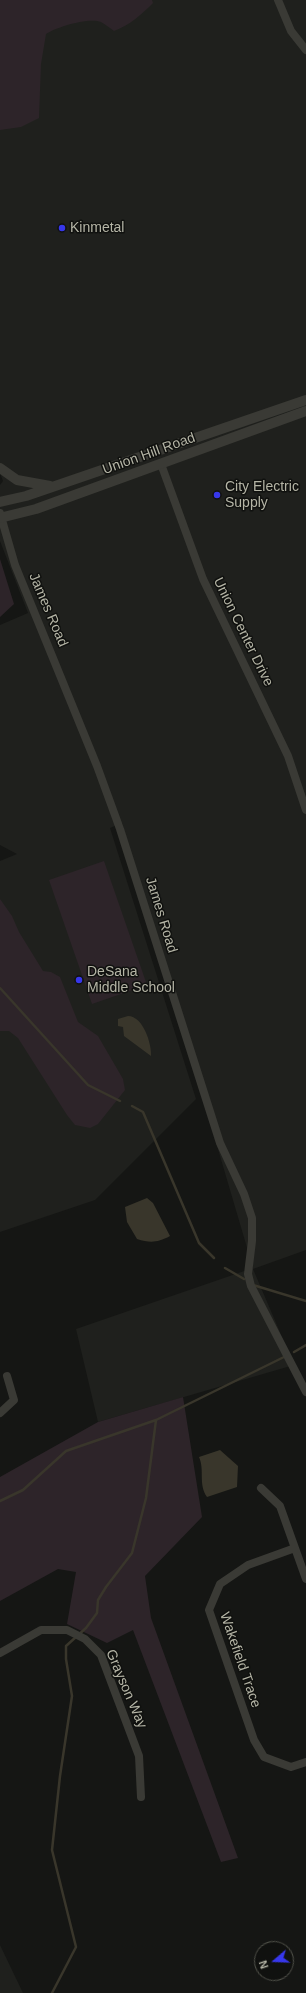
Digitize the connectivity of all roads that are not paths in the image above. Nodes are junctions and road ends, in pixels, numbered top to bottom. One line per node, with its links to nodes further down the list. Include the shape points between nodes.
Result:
1 (278, 0): 2 (street, via 291,30)
2 (306, 50)
3 (306, 400): 7 (street, Union Hill Road)
4 (306, 412): 5 (street, Union Hill Road)
5 (161, 464): 9 (street, Union Hill Road, via 36,509); 10 (street, Union Center Drive, via 203,579 288,756)
6 (0, 468): 7 (street, via 17,480)
7 (54, 486): 8 (street, Union Hill Road)
8 (0, 502)
9 (0, 516): 12 (street, James Road, via 15,565 118,822 220,1143 244,1194 252,1218 248,1274 251,1286)
10 (306, 810)
11 (8, 1376): 13 (street, via 14,1400)
12 (306, 1392)
13 (0, 1413)
14 (261, 1488): 15 (street, via 280,1506)
15 (295, 1548): 16 (street); 18 (street, Wakefield Trace, via 248,1565 220,1584 209,1610 254,1740 264,1757 291,1767)
16 (306, 1579)
17 (0, 1653): 19 (street, Grayson Way, via 41,1630 67,1630 85,1639 101,1655 139,1756)
18 (306, 1762)
19 (142, 1797)

